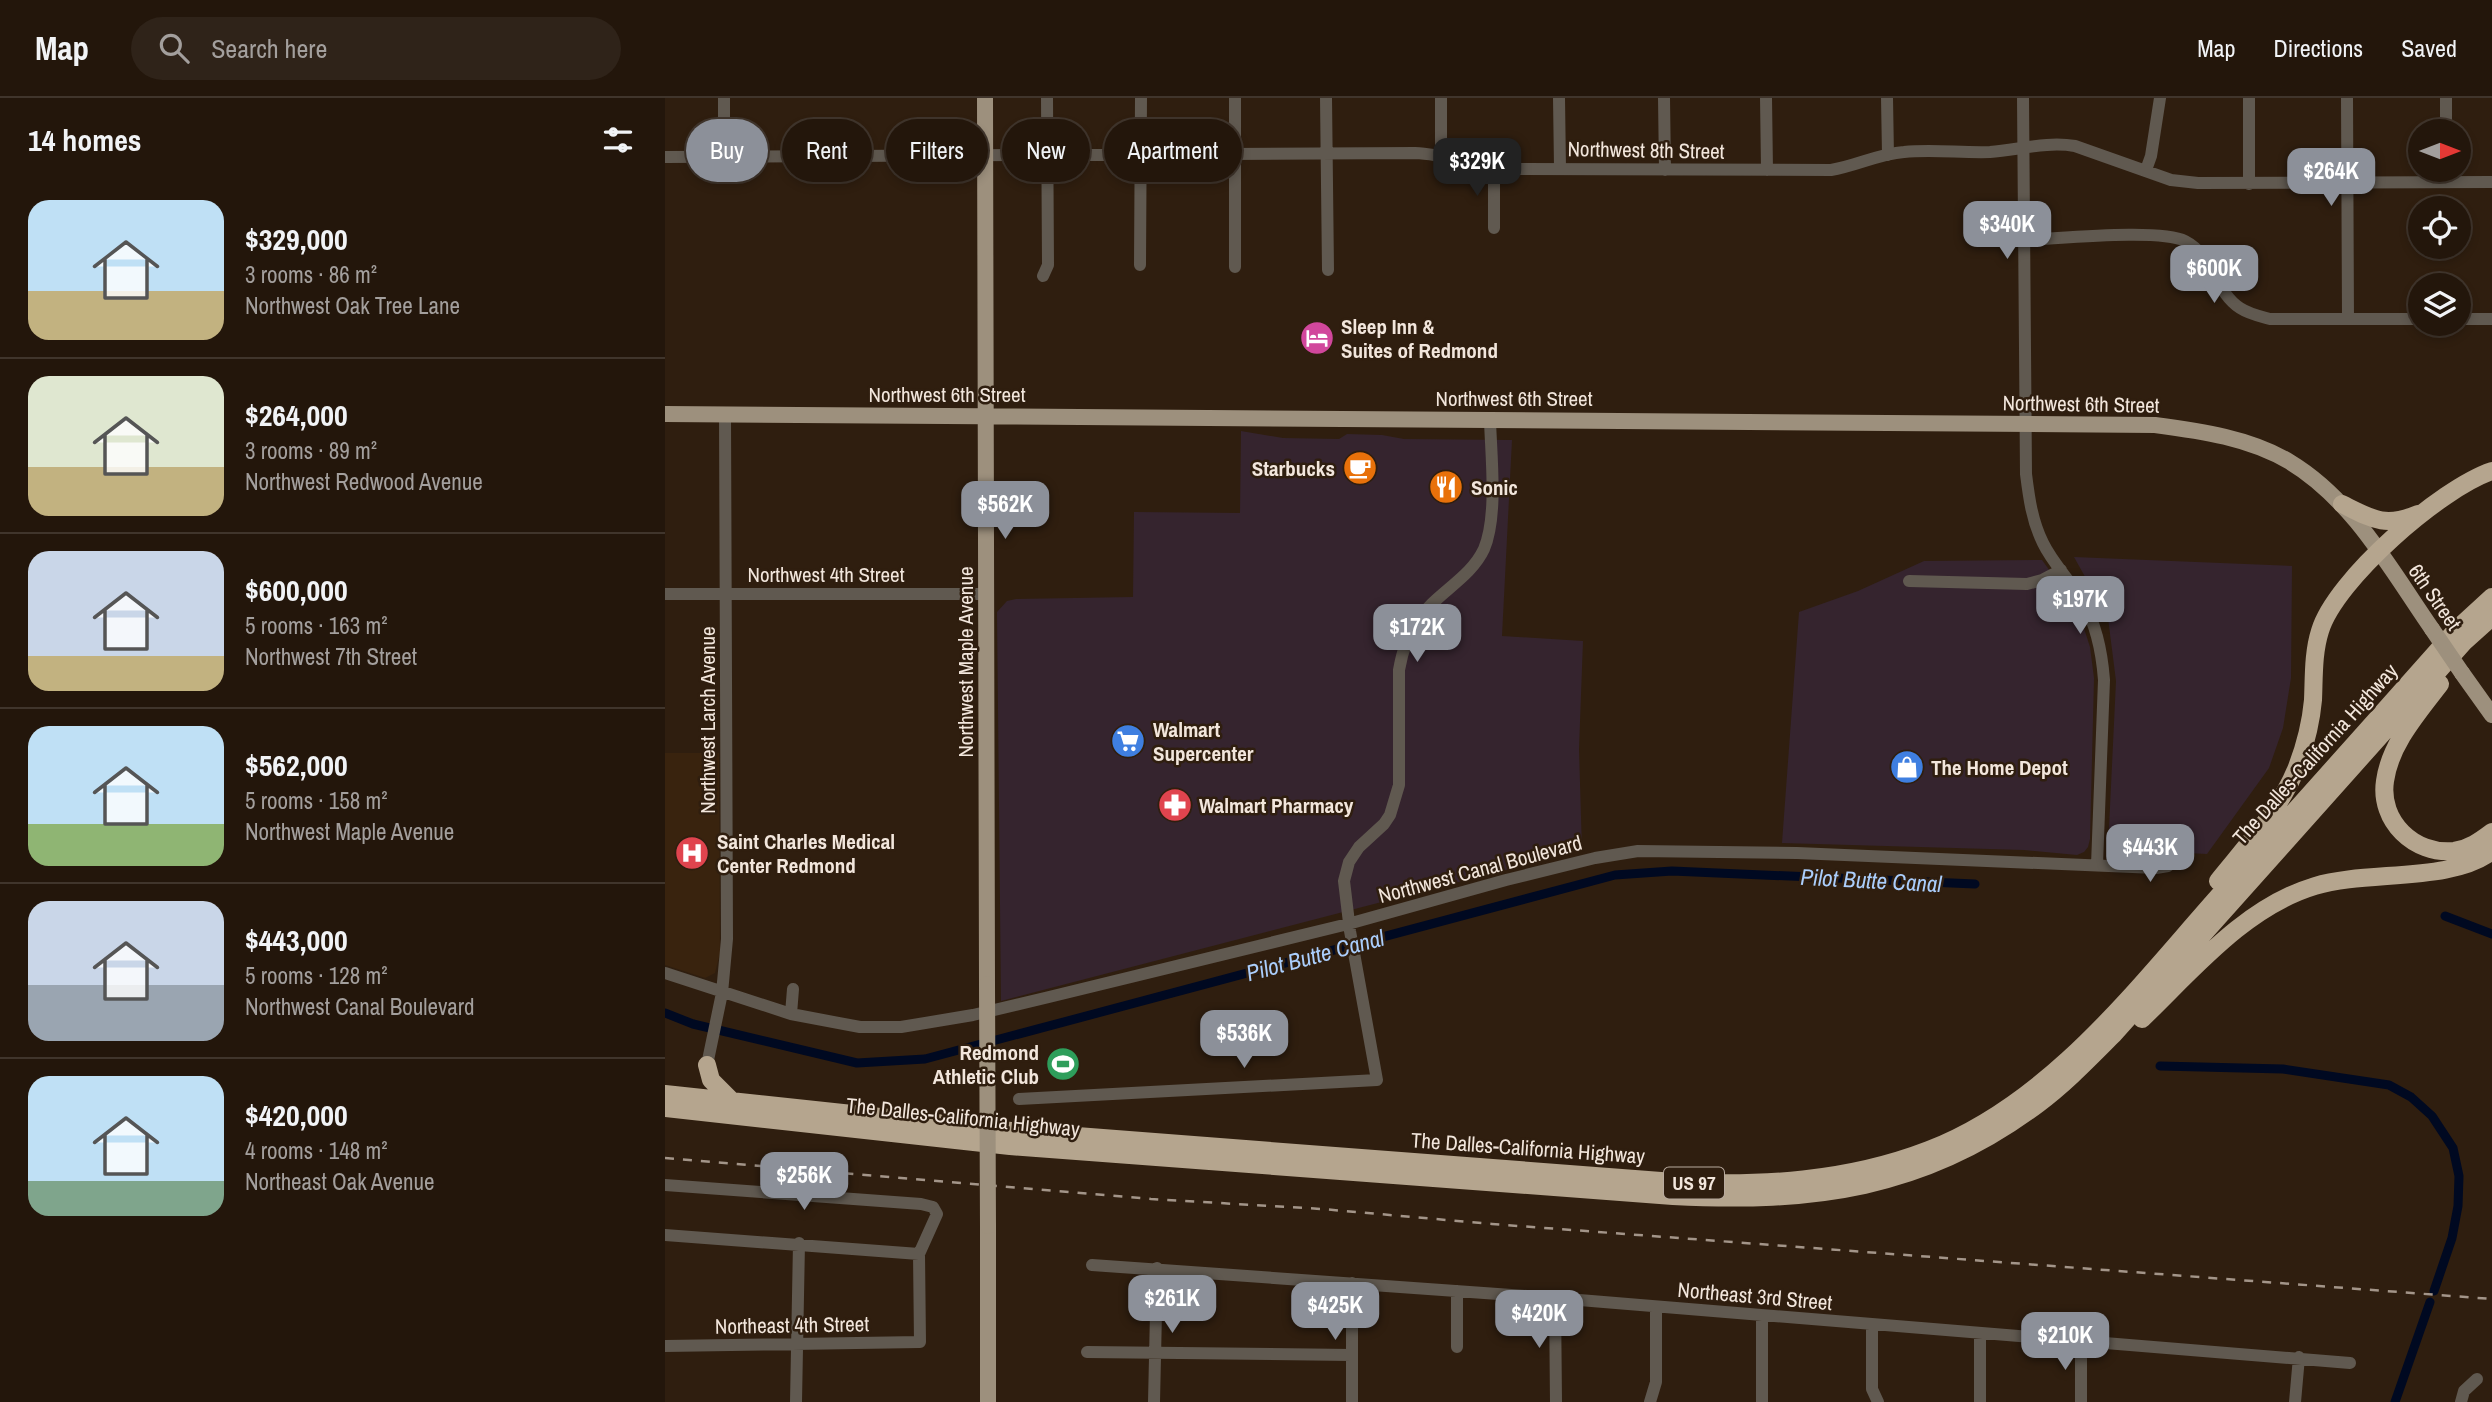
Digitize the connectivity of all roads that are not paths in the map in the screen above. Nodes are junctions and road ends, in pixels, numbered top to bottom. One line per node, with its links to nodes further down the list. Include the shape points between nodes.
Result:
1 (724, 98): 17 (street)
2 (985, 98): 18 (main road, Northwest Maple Avenue)
3 (1047, 98): 19 (street)
4 (1141, 98): 20 (street)
5 (1235, 98): 21 (street)
6 (1327, 98): 24 (street)
7 (1441, 98): 27 (street)
8 (1559, 98): 33 (street)
9 (1664, 98): 34 (street)
10 (1766, 98): 35 (street)
11 (1887, 98): 28 (street)
12 (2024, 98): 23 (street)
13 (2160, 98): 36 (street)
14 (2249, 98): 45 (street)
15 (2347, 98): 44 (street)
16 (2446, 98): 22 (street)
17 (724, 119)
18 (985, 119)
19 (1047, 119)
20 (1141, 119)
21 (1235, 119)
22 (2446, 119)
23 (2023, 147): 28 (street, Northwest 8th Street); 36 (street, Northwest 8th Street, via 2075,146); 47 (street)
24 (1327, 153): 25 (street, Northwest 8th Street); 27 (street, Northwest 8th Street); 50 (street)
25 (1242, 154)
26 (886, 155): 29 (street, Northwest 8th Street)
27 (1441, 155): 32 (street, Northwest 8th Street)
28 (1888, 155): 35 (street, Northwest 8th Street, via 1831,170)
29 (768, 156)
30 (665, 157): 31 (street, Northwest 8th Street)
31 (686, 157)
32 (1494, 168): 33 (street, Northwest 8th Street); 46 (street)
33 (1560, 168): 34 (street, Northwest 8th Street)
34 (1665, 170): 35 (street, Northwest 8th Street)
35 (1767, 170)
36 (2146, 170): 45 (street, Northwest 8th Street, via 2171,180)
37 (2408, 179): 44 (street, Northwest 8th Street)
38 (2471, 179): 43 (street, Northwest 8th Street)
39 (985, 182): 58 (main road, Northwest Maple Avenue)
40 (1047, 182): 51 (street, via 1048,265)
41 (1141, 182): 48 (street)
42 (1235, 182): 49 (street)
43 (2492, 182)
44 (2348, 183): 45 (street, Northwest 8th Street); 52 (street)
45 (2249, 184)
46 (1494, 228)
47 (2023, 240): 52 (street, via 2125,235 2185,241 2200,252 2237,307 2270,319); 60 (street)
48 (1140, 265)
49 (1235, 267)
50 (1328, 270)
51 (1043, 276)
52 (2348, 319): 53 (street)
53 (2408, 319)
54 (2471, 319): 55 (street)
55 (2492, 319)
56 (665, 414): 57 (main road, Northwest 6th Street)
57 (725, 415): 58 (main road, Northwest 6th Street); 67 (street, Northwest Larch Avenue)
58 (986, 415): 59 (main road, Northwest 6th Street); 69 (main road, Northwest Maple Avenue)
59 (1490, 420): 60 (main road, Northwest 6th Street); 78 (street, via 1492,511 1485,547 1465,574 1417,620 1402,652 1399,785 1390,815 1349,862 1344,881)
60 (2026, 424): 62 (main road, Northwest 6th Street, via 2155,425 2199,431 2289,462); 65 (street, via 2029,500 2042,542)
61 (2492, 471): 63 (highway, via 2460,485)
62 (2342, 504): 63 (highway, via 2387,523); 64 (main road, 6th Street)
63 (2421, 513): 64 (highway)
64 (2378, 552): 73 (main road, 6th Street, bridge); 81 (highway, via 2330,606 2319,632 2305,741 2282,796)
65 (2061, 570): 66 (street, via 2027,584); 77 (street, via 2084,603 2102,658)
66 (1909, 582)
67 (726, 593): 68 (street, Northwest 4th Street); 69 (street, Northwest 4th Street); 82 (street, Northwest Larch Avenue, via 727,939)
68 (665, 594)
69 (986, 594): 113 (main road, Northwest Maple Avenue, bridge)
70 (2492, 597): 81 (highway, The Dalles-California Highway / US 97, via 2456,630)
71 (2492, 617): 85 (highway, The Dalles-California Highway / US 97)
72 (2492, 623): 74 (highway, via 2410,724 2389,763 2385,784 2391,818 2417,845 2453,851)
73 (2492, 715)
74 (2492, 832)
75 (2492, 851): 85 (highway, via 2446,869 2351,878 2285,897 2249,920 2118,1042)
76 (2187, 852): 77 (street, Northwest Canal Boulevard, via 2168,866 2156,868)
77 (2098, 865): 78 (street, Northwest Canal Boulevard, via 1639,851 1506,880)
78 (1349, 927): 83 (street, Northwest Canal Boulevard, via 973,1015 901,1027 860,1027); 87 (street, via 1377,1080)
79 (665, 973): 82 (street, Northwest Canal Boulevard)
80 (793, 989): 83 (street)
81 (2133, 992): 88 (highway, The Dalles-California Highway / US 97, via 2066,1061 1978,1126 1878,1167 1784,1183 1674,1182 1011,1131)
82 (722, 993): 83 (street, Northwest Canal Boulevard); 84 (street, Northwest Larch Avenue)
83 (790, 1014)
84 (707, 1065): 86 (highway, via 692,1086); 88 (highway, via 711,1080)
85 (2074, 1074): 86 (highway, The Dalles-California Highway / US 97, via 2038,1105 1939,1162 1880,1182 1786,1198 1727,1199 1010,1146)
86 (668, 1099): 88 (highway, The Dalles-California Highway / US 97)
87 (1019, 1099)
88 (732, 1101)
89 (665, 1185): 92 (street, via 930,1206 937,1210 936,1219)
90 (665, 1235): 91 (street)
91 (799, 1243): 92 (street); 103 (street)
92 (919, 1254): 103 (street, Northeast 4th Street, via 920,1342)
93 (1092, 1265): 94 (street, Northeast 3rd Street)
94 (1157, 1268): 95 (street, Northeast 3rd Street); 107 (street)
95 (1352, 1283): 96 (street, Northeast 3rd Street); 108 (street)
96 (1457, 1291): 97 (street, Northeast 3rd Street); 105 (street)
97 (1555, 1298): 98 (street, Northeast 3rd Street); 116 (street)
98 (1656, 1307): 99 (street, Northeast 3rd Street); 117 (street, via 1657,1382)
99 (1762, 1316): 100 (street, Northeast 3rd Street); 118 (street)
100 (1872, 1325): 101 (street, Northeast 3rd Street); 119 (street, via 1872,1389)
101 (1980, 1334): 102 (street, Northeast 3rd Street); 120 (street)
102 (2081, 1342): 109 (street, Northeast 3rd Street); 121 (street)
103 (796, 1345): 104 (street, Northeast 4th Street); 112 (street)
104 (665, 1346)
105 (1457, 1346)
106 (1087, 1352): 107 (street)
107 (1155, 1353): 108 (street); 114 (street)
108 (1352, 1354): 115 (street)
109 (2299, 1357): 110 (street, Northeast 3rd Street); 122 (street)
110 (2350, 1363)
111 (2477, 1379): 123 (street, via 2463,1391)
112 (796, 1402)
113 (988, 1402)
114 (1154, 1402)
115 (1352, 1402)
116 (1556, 1402)
117 (1650, 1402)
118 (1762, 1402)
119 (1878, 1402)
120 (1980, 1402)
121 (2081, 1402)
122 (2295, 1402)
123 (2461, 1402)

